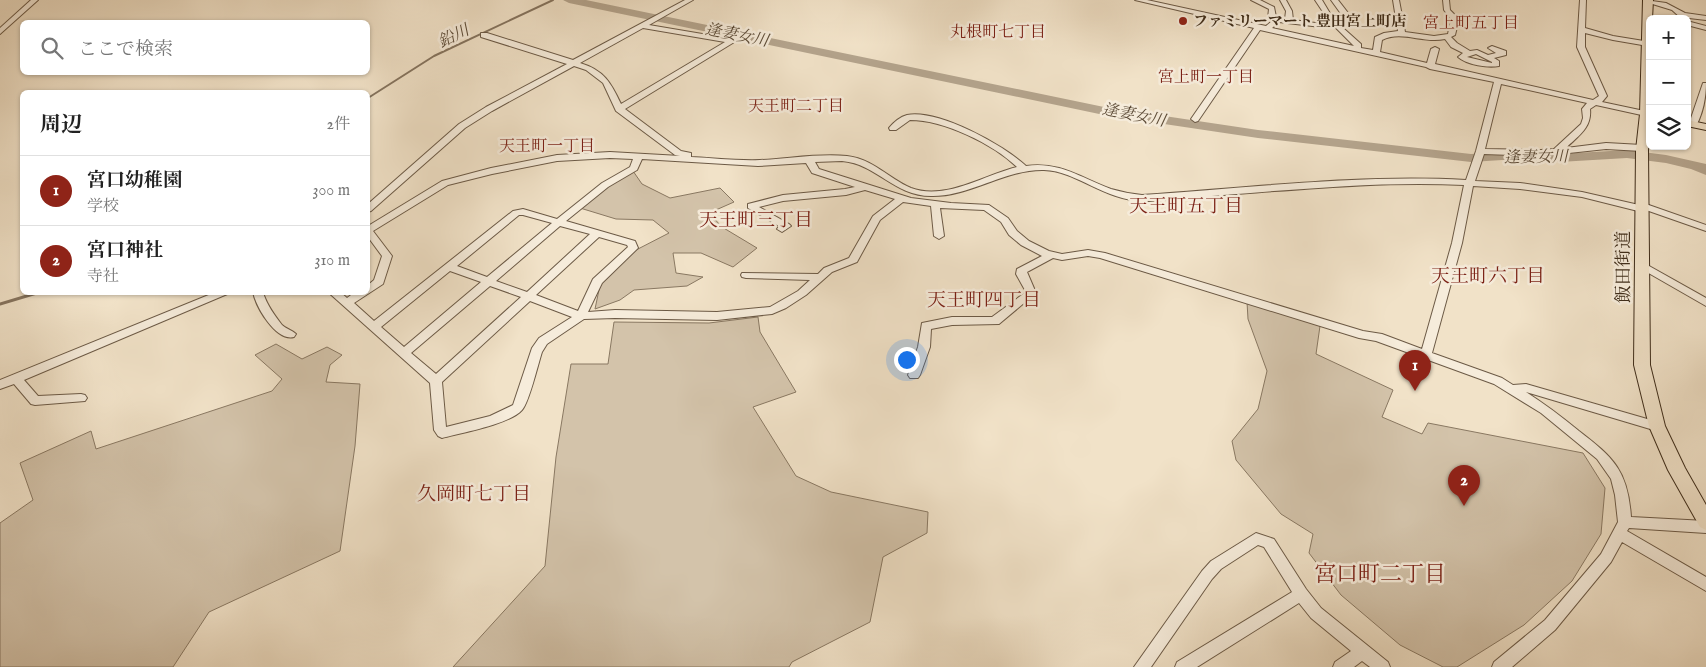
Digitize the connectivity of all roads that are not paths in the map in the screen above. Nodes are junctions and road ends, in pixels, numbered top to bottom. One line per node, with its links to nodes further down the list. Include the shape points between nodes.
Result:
1 (35, 0): 25 (street)
2 (690, 0): 20 (street)
3 (1141, 0): 21 (street)
4 (1254, 0): 16 (street, via 1272,8 1272,18)
5 (1283, 0): 17 (street, via 1290,11)
6 (1318, 0): 17 (street, via 1327,14 1326,26)
7 (1334, 0): 31 (street, via 1348,18 1338,28 1356,43)
8 (1396, 0): 26 (street)
9 (1446, 0): 28 (street, via 1447,10 1456,19 1451,35)
10 (1583, 0): 24 (street)
11 (1648, 0): 12 (street); 13 (main road, 飯田街道)
12 (1671, 4): 14 (street)
13 (1648, 15)
14 (1681, 15)
15 (1706, 18): 18 (street)
16 (1277, 20): 17 (street); 23 (street)
17 (1289, 20)
18 (1691, 20)
19 (1691, 22): 22 (street)
20 (644, 25): 37 (street); 43 (street, via 732,42)
21 (1258, 27): 23 (street); 45 (street)
22 (1706, 28)
23 (1267, 29): 31 (street)
24 (1583, 30): 29 (street); 41 (street, via 1582,48 1604,96)
25 (0, 32)
26 (1402, 33): 28 (street); 34 (street, via 1378,38)
27 (484, 35): 37 (street)
28 (1447, 37): 33 (street)
29 (1646, 42)
30 (1492, 48): 35 (street, via 1503,53)
31 (1356, 49): 34 (street)
32 (1435, 49): 38 (street)
33 (1468, 53): 35 (street, via 1476,52); 35 (street, via 1462,58 1496,64)
34 (1376, 54): 38 (street)
35 (1487, 57)
36 (1649, 60): 42 (main road, 飯田街道)
37 (574, 63): 43 (street, via 606,82); 62 (street, via 462,126)
38 (1430, 67): 39 (street)
39 (1498, 82): 41 (street); 53 (street)
40 (1706, 85): 46 (street)
41 (1592, 102): 44 (street); 52 (street, via 1586,110 1585,125)
42 (1648, 105)
43 (619, 110): 55 (street, via 678,153)
44 (1646, 115)
45 (1195, 119)
46 (1691, 122)
47 (1691, 124): 49 (main road)
48 (1646, 126): 51 (main road, 飯田街道)
49 (1706, 126)
50 (893, 128): 57 (street, via 905,118 915,117 950,126 994,146)
51 (1642, 149): 52 (street, via 1606,146); 63 (main road, 飯田街道)
52 (1558, 151): 53 (street)
53 (1480, 152): 58 (street)
54 (638, 157): 55 (street); 64 (street, via 634,168); 67 (street, via 593,155 557,158 457,179 434,188)
55 (716, 160): 56 (street, via 758,163)
56 (810, 160): 57 (street, via 853,159 874,168 901,187 932,193 956,190); 59 (street, via 815,171)
57 (1024, 169): 58 (street, via 1058,169 1116,194 1142,198 1354,183)
58 (1469, 184): 63 (street, via 1527,187); 89 (street, via 1457,243)
59 (864, 186): 60 (street); 66 (street, via 846,192 783,198 751,206 786,226)
60 (901, 199): 61 (street); 75 (street, via 876,218 852,260)
61 (935, 204): 70 (street); 71 (street, via 986,207 1006,220 1013,233 1025,243)
62 (370, 207)
63 (1642, 207): 65 (street); 72 (main road, 飯田街道)
64 (558, 222): 68 (street); 73 (street, via 516,213); 76 (street)
65 (1706, 228)
66 (782, 229)
67 (370, 230)
68 (597, 233): 82 (street); 85 (street, via 631,243 633,248 597,281)
69 (370, 234): 77 (street, via 387,256 379,282)
70 (939, 236)
71 (1052, 255): 89 (street, via 1101,255); 90 (street, via 1021,271 1031,293 995,321 952,320 926,326 924,347)
72 (1642, 265): 84 (street); 96 (main road, 飯田街道, via 1642,366)
73 (450, 267): 76 (street); 86 (street)
74 (746, 275): 75 (street)
75 (819, 277): 85 (street, via 802,293 772,310 717,316)
76 (488, 282): 82 (street); 88 (street)
77 (370, 289)
78 (220, 295): 91 (street)
79 (259, 295): 87 (street, via 262,306 273,316 279,329)
80 (338, 295): 83 (street)
81 (359, 295): 83 (street)
82 (530, 296): 85 (street); 92 (street)
83 (347, 303): 86 (street)
84 (1706, 303)
85 (581, 316): 92 (street, via 543,341 536,351 514,412 442,432)
86 (375, 326): 88 (street)
87 (290, 334)
88 (403, 354): 92 (street)
89 (1426, 354): 94 (street)
90 (914, 375)
91 (16, 378): 93 (street); 95 (street, via 35,401)
92 (436, 381)
93 (0, 386)
94 (1512, 389): 96 (street, via 1526,388); 98 (street, via 1573,431 1610,465 1621,486)
95 (80, 398)
96 (1658, 426): 97 (main road, 飯田街道, via 1677,470)
97 (1706, 522)
98 (1622, 527): 99 (street); 100 (street); 107 (street, via 1606,558 1550,624)
99 (1706, 527)
100 (1706, 585)
101 (1301, 594): 102 (street, via 1316,613); 103 (street, via 1269,543 1256,539 1216,565 1207,575); 104 (street)
102 (1363, 652): 105 (street); 106 (street)
103 (1142, 667)
104 (1183, 667)
105 (1341, 667)
106 (1382, 667)
107 (1500, 667)

